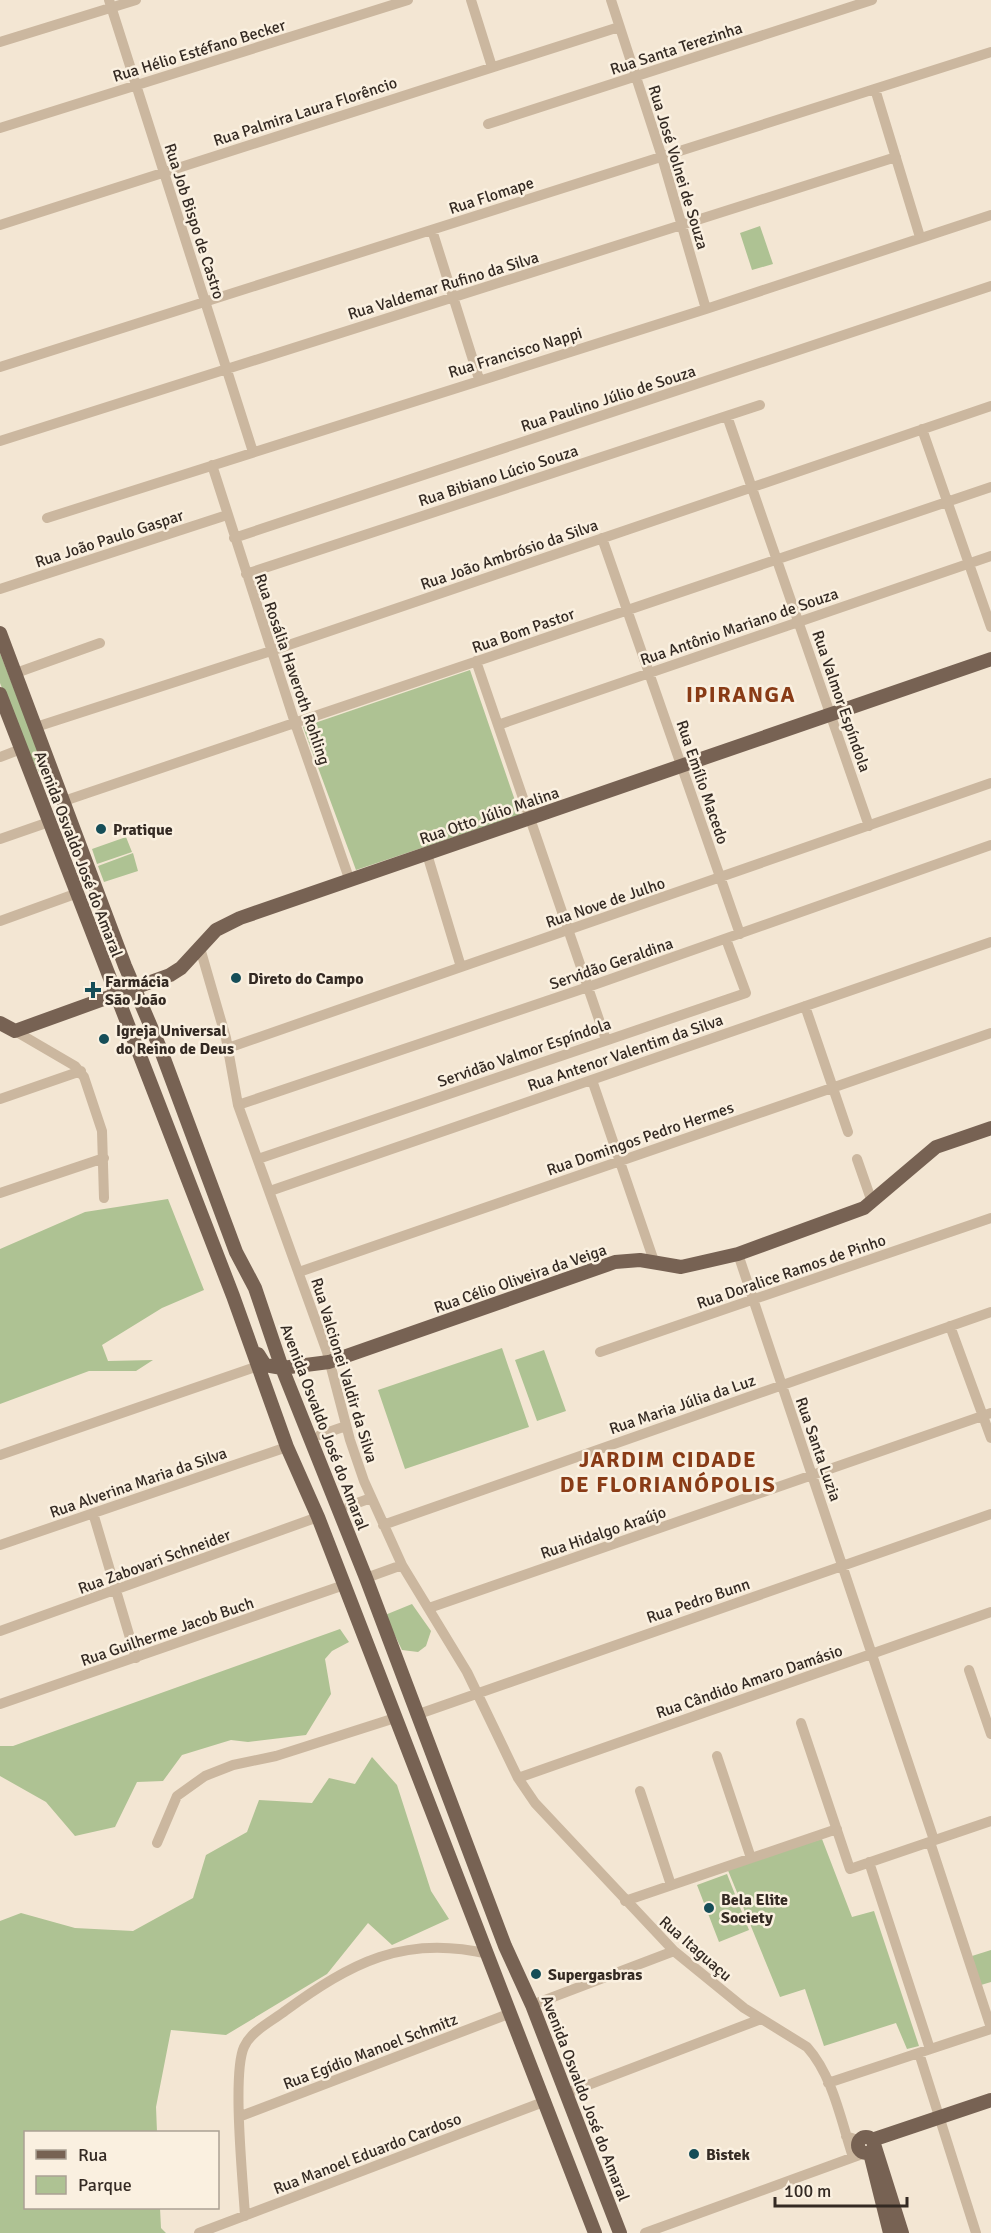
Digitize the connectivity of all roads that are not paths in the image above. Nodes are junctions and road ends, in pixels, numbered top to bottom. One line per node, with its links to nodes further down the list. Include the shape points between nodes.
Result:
1 (136, 0): 6 (street)
2 (408, 0): 12 (street, Rua Hélio Estéfano Becker)
3 (471, 0): 10 (street)
4 (611, 0): 7 (street, Rua José Volnei de Souza)
5 (872, 0): 11 (street, Rua Santa Terezinha)
6 (110, 4): 8 (street); 12 (street, Rua Job Bispo de Castro)
7 (620, 27): 10 (street, Rua Palmira Laura Florêncio); 11 (street, Rua José Volnei de Souza)
8 (0, 42)
9 (991, 52): 13 (street, Rua Flomape)
10 (492, 67): 18 (street, Rua Palmira Laura Florêncio)
11 (635, 78): 14 (street, Rua Santa Terezinha); 16 (street, Rua José Volnei de Souza)
12 (136, 85): 15 (street, Rua Hélio Estéfano Becker); 18 (street, Rua Job Bispo de Castro)
13 (875, 89): 16 (street, Rua Flomape); 17 (street)
14 (488, 124)
15 (0, 128)
16 (662, 157): 21 (street, Rua José Volnei de Souza); 22 (street, Rua Flomape)
17 (896, 158): 21 (street, Rua Valdemar Rufino da Silva); 23 (street)
18 (164, 172): 20 (street, Rua Palmira Laura Florêncio); 26 (street, Rua Job Bispo de Castro)
19 (991, 215): 23 (street, Rua Francisco Nappi)
20 (0, 225)
21 (682, 226): 25 (street, Rua Valdemar Rufino da Silva); 27 (street, Rua José Volnei de Souza)
22 (432, 230): 25 (street); 26 (street, Rua Flomape)
23 (920, 237): 27 (street, Rua Francisco Nappi)
24 (991, 286): 43 (street, Rua Paulino Júlio de Souza)
25 (453, 297): 29 (street, Rua Valdemar Rufino da Silva); 30 (street)
26 (205, 302): 28 (street, Rua Flomape); 29 (street, Rua Job Bispo de Castro)
27 (706, 309): 30 (street, Rua Francisco Nappi)
28 (0, 367)
29 (226, 369): 35 (street, Rua Valdemar Rufino da Silva); 36 (street, Rua Job Bispo de Castro)
30 (479, 379): 36 (street, Rua Francisco Nappi)
31 (760, 405): 33 (street, Rua Bibiano Lúcio Souza)
32 (991, 406): 34 (street, Rua João Ambrósio da Silva)
33 (727, 416): 38 (street, Rua Valmor Espíndola); 48 (street, Rua Bibiano Lúcio Souza)
34 (922, 429): 38 (street, Rua João Ambrósio da Silva); 40 (street)
35 (0, 441)
36 (253, 452): 37 (street, Rua Francisco Nappi)
37 (212, 465): 41 (street, Rua Rosália Haveroth Rohling); 42 (street, Rua Francisco Nappi)
38 (751, 487): 44 (street, Rua João Ambrósio da Silva); 46 (street, Rua Valmor Espíndola)
39 (991, 487): 40 (street, Rua Bom Pastor)
40 (947, 502): 46 (street, Rua Bom Pastor); 47 (street)
41 (227, 515): 43 (street, Rua Rosália Haveroth Rohling); 49 (street, Rua João Paulo Gaspar)
42 (47, 518)
43 (234, 538): 48 (street, Rua Rosália Haveroth Rohling)
44 (602, 538): 50 (street, Rua Emílio Macedo); 55 (street, Rua João Ambrósio da Silva)
45 (991, 556): 47 (street, Rua Antônio Mariano de Souza)
46 (777, 560): 50 (street, Rua Bom Pastor); 51 (street, Rua Valmor Espíndola)
47 (969, 564): 51 (street, Rua Antônio Mariano de Souza); 52 (street)
48 (246, 574): 55 (street, Rua Rosália Haveroth Rohling)
49 (0, 589)
50 (627, 610): 57 (street, Rua Bom Pastor); 59 (street, Rua Emílio Macedo)
51 (798, 622): 59 (street, Rua Antônio Mariano de Souza); 61 (street, Rua Valmor Espíndola)
52 (991, 627)
53 (0, 633): 58 (main road, Avenida Osvaldo José do Amaral)
54 (100, 643): 58 (street)
55 (271, 651): 62 (street, Rua Rosália Haveroth Rohling); 64 (street, Rua João Ambrósio da Silva)
56 (991, 658): 61 (main road, Rua Otto Júlio Malina)
57 (476, 662): 62 (street, Rua Bom Pastor); 63 (street)
58 (16, 672): 64 (main road, Avenida Osvaldo José do Amaral)
59 (649, 673): 63 (street, Rua Antônio Mariano de Souza); 67 (street, Rua Emílio Macedo)
60 (0, 694): 65 (main road, Avenida Osvaldo José do Amaral)
61 (830, 714): 67 (main road, Rua Otto Júlio Malina); 72 (street, Rua Valmor Espíndola)
62 (295, 723): 69 (street, Rua Bom Pastor); 77 (street, Rua Rosália Haveroth Rohling)
63 (498, 725): 70 (street)
64 (36, 727): 69 (main road, Avenida Osvaldo José do Amaral)
65 (21, 749): 66 (street); 69 (main road, via 46,799); 71 (main road, Avenida Osvaldo José do Amaral)
66 (0, 757)
67 (682, 766): 70 (main road, Rua Otto Júlio Malina); 76 (street, Rua Emílio Macedo)
68 (991, 783): 72 (street, Rua Nove de Julho)
69 (64, 801): 87 (main road, Avenida Osvaldo José do Amaral)
70 (530, 818): 75 (main road, Rua Otto Júlio Malina); 80 (street)
71 (49, 822): 73 (street); 78 (main road, Avenida Osvaldo José do Amaral)
72 (869, 826): 76 (street, Rua Nove de Julho)
73 (0, 839)
74 (991, 845): 81 (street, Servidão Geraldina)
75 (427, 854): 77 (main road, Rua Otto Júlio Malina); 85 (street)
76 (721, 877): 80 (street, Rua Nove de Julho); 81 (street, Rua Emílio Macedo)
77 (350, 881): 84 (main road, Rua Otto Júlio Malina, via 230,922)
78 (75, 894): 79 (street); 88 (main road, Avenida Osvaldo José do Amaral)
79 (0, 921)
80 (568, 930): 85 (street, Rua Nove de Julho); 86 (street)
81 (740, 934): 82 (street, Servidão Geraldina)
82 (726, 939): 86 (street, Servidão Geraldina); 93 (street, Servidão Valmor Espíndola, via 746,993)
83 (991, 942): 89 (street, Rua Antenor Valentim da Silva)
84 (200, 948): 87 (main road, Rua Otto Júlio Malina, via 176,971); 94 (street, Rua Valcionei Valdir da Silva)
85 (462, 967): 94 (street, Rua Nove de Julho)
86 (588, 987): 93 (street); 99 (street, Servidão Geraldina)
87 (134, 989): 88 (main road, Rua Otto Júlio Malina); 112 (main road, Avenida Osvaldo José do Amaral)
88 (116, 996): 91 (main road, Rua Otto Júlio Malina); 110 (main road, Avenida Osvaldo José do Amaral)
89 (805, 1006): 96 (street, Rua Antenor Valentim da Silva); 97 (street)
90 (0, 1023): 91 (main road)
91 (15, 1031): 95 (street)
92 (991, 1033): 97 (street, Rua Domingos Pedro Hermes)
93 (606, 1040): 103 (street, Servidão Valmor Espíndola)
94 (228, 1048): 99 (street, Rua Valcionei Valdir da Silva)
95 (81, 1071): 98 (street); 102 (street, via 99,1120)
96 (592, 1080): 105 (street); 106 (street, Rua Antenor Valentim da Silva)
97 (832, 1088): 101 (street); 105 (street, Rua Domingos Pedro Hermes)
98 (0, 1099)
99 (238, 1105): 103 (street, Rua Valcionei Valdir da Silva)
100 (991, 1128): 109 (main road, Rua Célio Oliveira da Veiga, via 936,1147)
101 (848, 1132)
102 (104, 1158): 107 (street); 108 (street)
103 (258, 1159): 106 (street, Rua Valcionei Valdir da Silva)
104 (857, 1159): 109 (street)
105 (620, 1161): 114 (street); 115 (street, Rua Domingos Pedro Hermes)
106 (270, 1191): 115 (street, Rua Valcionei Valdir da Silva)
107 (0, 1193)
108 (105, 1198)
109 (872, 1202): 113 (main road, Rua Célio Oliveira da Veiga)
110 (202, 1218): 112 (main road, via 213,1210); 119 (main road, Avenida Osvaldo José do Amaral)
111 (991, 1218): 116 (street, Rua Doralice Ramos de Pinho)
112 (236, 1252): 123 (main road, Avenida Osvaldo José do Amaral, via 255,1288)
113 (738, 1254): 114 (main road, Rua Célio Oliveira da Veiga, via 687,1266); 116 (street, Rua Santa Luzia)
114 (655, 1263): 121 (main road, Rua Célio Oliveira da Veiga, via 615,1262)
115 (299, 1272): 121 (street, Rua Valcionei Valdir da Silva)
116 (753, 1299): 120 (street, Rua Doralice Ramos de Pinho); 124 (street, Rua Santa Luzia)
117 (991, 1312): 118 (street, Rua Maria Júlia da Luz)
118 (950, 1326): 124 (street, Rua Maria Júlia da Luz); 125 (street)
119 (248, 1338): 122 (main road, Avenida Osvaldo José do Amaral); 123 (main road, via 263,1363)
120 (600, 1352)
121 (329, 1362): 123 (main road, Rua Célio Oliveira da Veiga); 126 (street, Rua Valcionei Valdir da Silva)
122 (258, 1366): 129 (main road, Avenida Osvaldo José do Amaral); 130 (street)
123 (282, 1368): 131 (main road, Avenida Osvaldo José do Amaral)
124 (782, 1386): 132 (street, Rua Santa Luzia); 138 (street, Rua Maria Júlia da Luz)
125 (987, 1414): 128 (street); 132 (street, Rua Hidalgo Araújo)
126 (346, 1426): 127 (street); 133 (street, Rua Valcionei Valdir da Silva)
127 (320, 1435)
128 (991, 1438)
129 (287, 1447): 131 (main road, via 309,1484 320,1484); 135 (street, Rua Alverina Maria da Silva); 137 (main road, Avenida Osvaldo José do Amaral)
130 (0, 1455)
131 (323, 1472): 142 (main road, Avenida Osvaldo José do Amaral)
132 (812, 1475): 141 (street, Rua Santa Luzia); 145 (street, Rua Hidalgo Araújo)
133 (371, 1498): 134 (street); 138 (street, Rua Valcionei Valdir da Silva)
134 (349, 1506)
135 (93, 1513): 139 (street, Rua Alverina Maria da Silva); 144 (street)
136 (991, 1514): 141 (street, Rua Pedro Bunn)
137 (318, 1517): 143 (main road, Avenida Osvaldo José do Amaral); 144 (street, Rua Zabovari Schneider)
138 (383, 1525): 140 (street, Rua Valcionei Valdir da Silva)
139 (0, 1545)
140 (402, 1565): 142 (street); 145 (street, Rua Valcionei Valdir da Silva)
141 (842, 1566): 148 (street, Rua Santa Luzia); 151 (street, Rua Pedro Bunn)
142 (366, 1578): 153 (main road, Avenida Osvaldo José do Amaral)
143 (344, 1585): 149 (street, Rua Guilherme Jacob Buch); 154 (main road, Avenida Osvaldo José do Amaral)
144 (116, 1590): 147 (street, Rua Zabovari Schneider); 149 (street)
145 (429, 1608): 151 (street, Rua Valcionei Valdir da Silva)
146 (991, 1612): 148 (street, Rua Cândido Amaro Damásio)
147 (0, 1631)
148 (872, 1654): 158 (street, Rua Cândido Amaro Damásio); 162 (street, Rua Santa Luzia)
149 (136, 1658): 152 (street, Rua Guilherme Jacob Buch)
150 (969, 1670): 156 (street)
151 (477, 1693): 153 (street, Rua Pedro Bunn); 158 (street, Rua Valcionei Valdir da Silva)
152 (0, 1704)
153 (416, 1715): 169 (main road, Avenida Osvaldo José do Amaral)
154 (395, 1718): 163 (street, via 205,1776 177,1796); 167 (main road, Avenida Osvaldo José do Amaral)
155 (801, 1723): 161 (street)
156 (991, 1734)
157 (717, 1756): 164 (street)
158 (518, 1778): 168 (street, Rua Itaguaçu, via 535,1803)
159 (640, 1791): 166 (street)
160 (991, 1821): 162 (street)
161 (837, 1829): 164 (street); 165 (street, via 850,1869)
162 (932, 1841): 165 (street); 176 (street, Rua Santa Luzia)
163 (157, 1843)
164 (751, 1858): 166 (street)
165 (869, 1863): 178 (street)
166 (671, 1885): 168 (street)
167 (465, 1900): 169 (main road, via 474,1891 480,1895 492,1928); 171 (main road, Avenida Osvaldo José do Amaral)
168 (626, 1901): 170 (street, Rua Itaguaçu)
169 (505, 1946): 173 (main road, Avenida Osvaldo José do Amaral)
170 (674, 1952): 173 (street); 175 (street, Rua Itaguaçu)
171 (488, 1954): 172 (main road, Avenida Osvaldo José do Amaral); 184 (street, via 441,1947 399,1951 357,1964 322,1984 248,2040 242,2055)
172 (503, 1994): 174 (main road, Avenida Osvaldo José do Amaral); 177 (main road, via 524,2034 535,2038)
173 (532, 2005): 177 (main road, Avenida Osvaldo José do Amaral)
174 (511, 2013): 183 (main road, Avenida Osvaldo José do Amaral); 184 (street, Rua Egídio Manoel Schmitz)
175 (761, 2019): 180 (street, Rua Itaguaçu, via 807,2047); 181 (street)
176 (991, 2029): 178 (street)
177 (542, 2031): 181 (main road, Avenida Osvaldo José do Amaral)
178 (930, 2049): 179 (street)
179 (919, 2053): 180 (street); 185 (street)
180 (828, 2083): 186 (street, Rua Itaguaçu)
181 (567, 2093): 191 (main road, Avenida Osvaldo José do Amaral)
182 (991, 2100): 185 (main road)
183 (546, 2101): 188 (street, Rua Manoel Eduardo Cardoso); 190 (main road, Avenida Osvaldo José do Amaral)
184 (241, 2116): 188 (street)
185 (939, 2117): 187 (main road); 194 (street)
186 (846, 2136): 187 (street); 187 (street, Rua Itaguaçu)
187 (865, 2148): 192 (street); 193 (main road)
188 (244, 2216): 189 (street, Rua Manoel Eduardo Cardoso)
189 (199, 2233)
190 (595, 2233)
191 (620, 2233)
192 (645, 2233)
193 (898, 2233)
194 (976, 2233)

